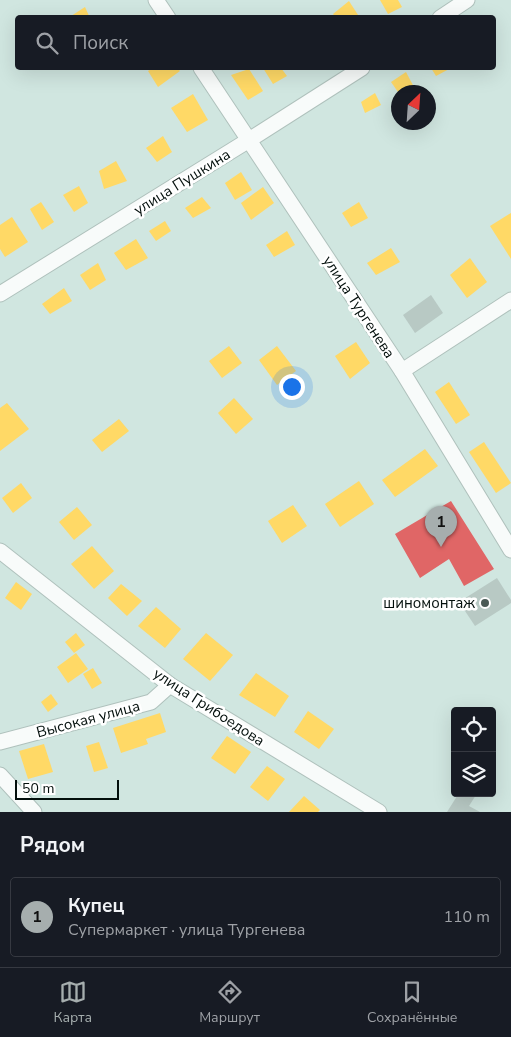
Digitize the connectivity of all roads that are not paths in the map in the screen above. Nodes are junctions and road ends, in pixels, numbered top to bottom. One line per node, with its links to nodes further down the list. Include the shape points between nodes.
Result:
1 (156, 0): 3 (street)
2 (467, 0): 4 (street)
3 (166, 15)
4 (444, 15)
5 (202, 70): 7 (street, улица Тургенева)
6 (359, 70): 7 (street, улица Пушкина)
7 (249, 140): 8 (street, улица Пушкина); 10 (street, улица Тургенева)
8 (0, 294)
9 (511, 300): 10 (street)
10 (402, 371): 11 (street, улица Тургенева)
11 (511, 550)
12 (0, 551): 13 (street, улица Грибоедова)
13 (170, 685): 14 (street, Высокая улица, via 151,702); 17 (street, улица Грибоедова)
14 (0, 742)
15 (0, 775): 16 (street)
16 (34, 812)
17 (379, 812)

